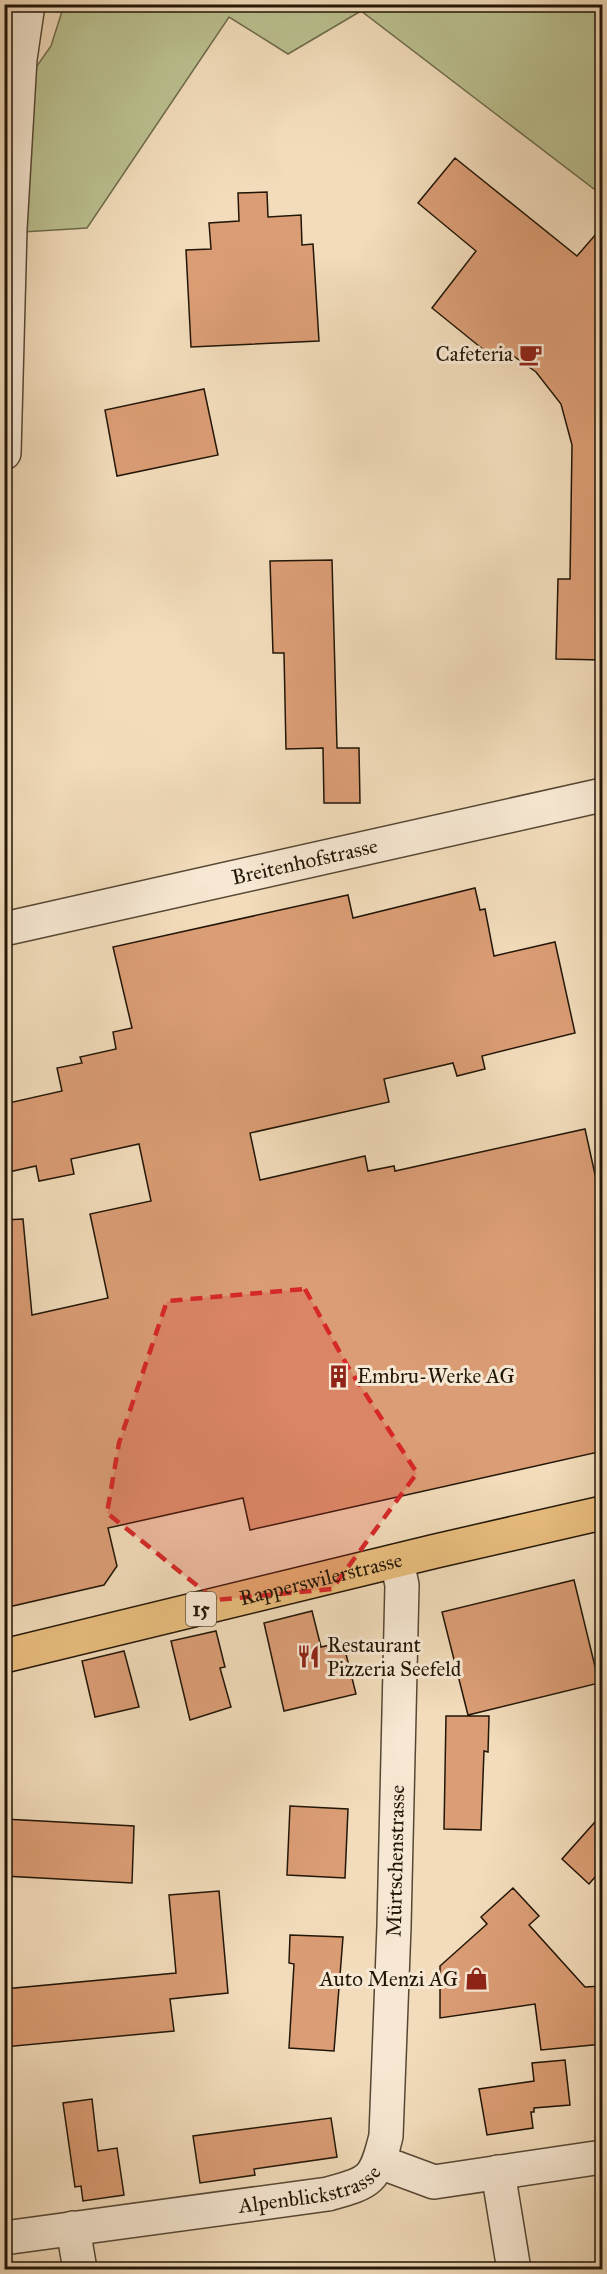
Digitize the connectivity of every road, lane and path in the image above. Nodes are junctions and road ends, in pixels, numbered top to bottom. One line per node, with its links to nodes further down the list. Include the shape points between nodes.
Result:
1 (28, 4): 2 (street, via 20,59 10,228)
2 (4, 453)
3 (603, 795): 4 (street, Breitenhofstrasse)
4 (4, 929)
5 (603, 1513): 6 (main road, Rapperswilerstrasse / 15)
6 (397, 1561): 7 (main road, Rapperswilerstrasse / 15); 9 (street, Mürtschenstrasse, via 402,1585 394,1926 386,2136)
7 (4, 1656)
8 (603, 2157): 10 (street, Alpenblickstrasse)
9 (380, 2162): 10 (street, Alpenblickstrasse, via 434,2181); 11 (street, Alpenblickstrasse, via 361,2185 328,2194)
10 (498, 2172): 14 (street)
11 (73, 2229): 12 (street, Alpenblickstrasse); 13 (street)
12 (4, 2238)
13 (80, 2270)
14 (514, 2270)

